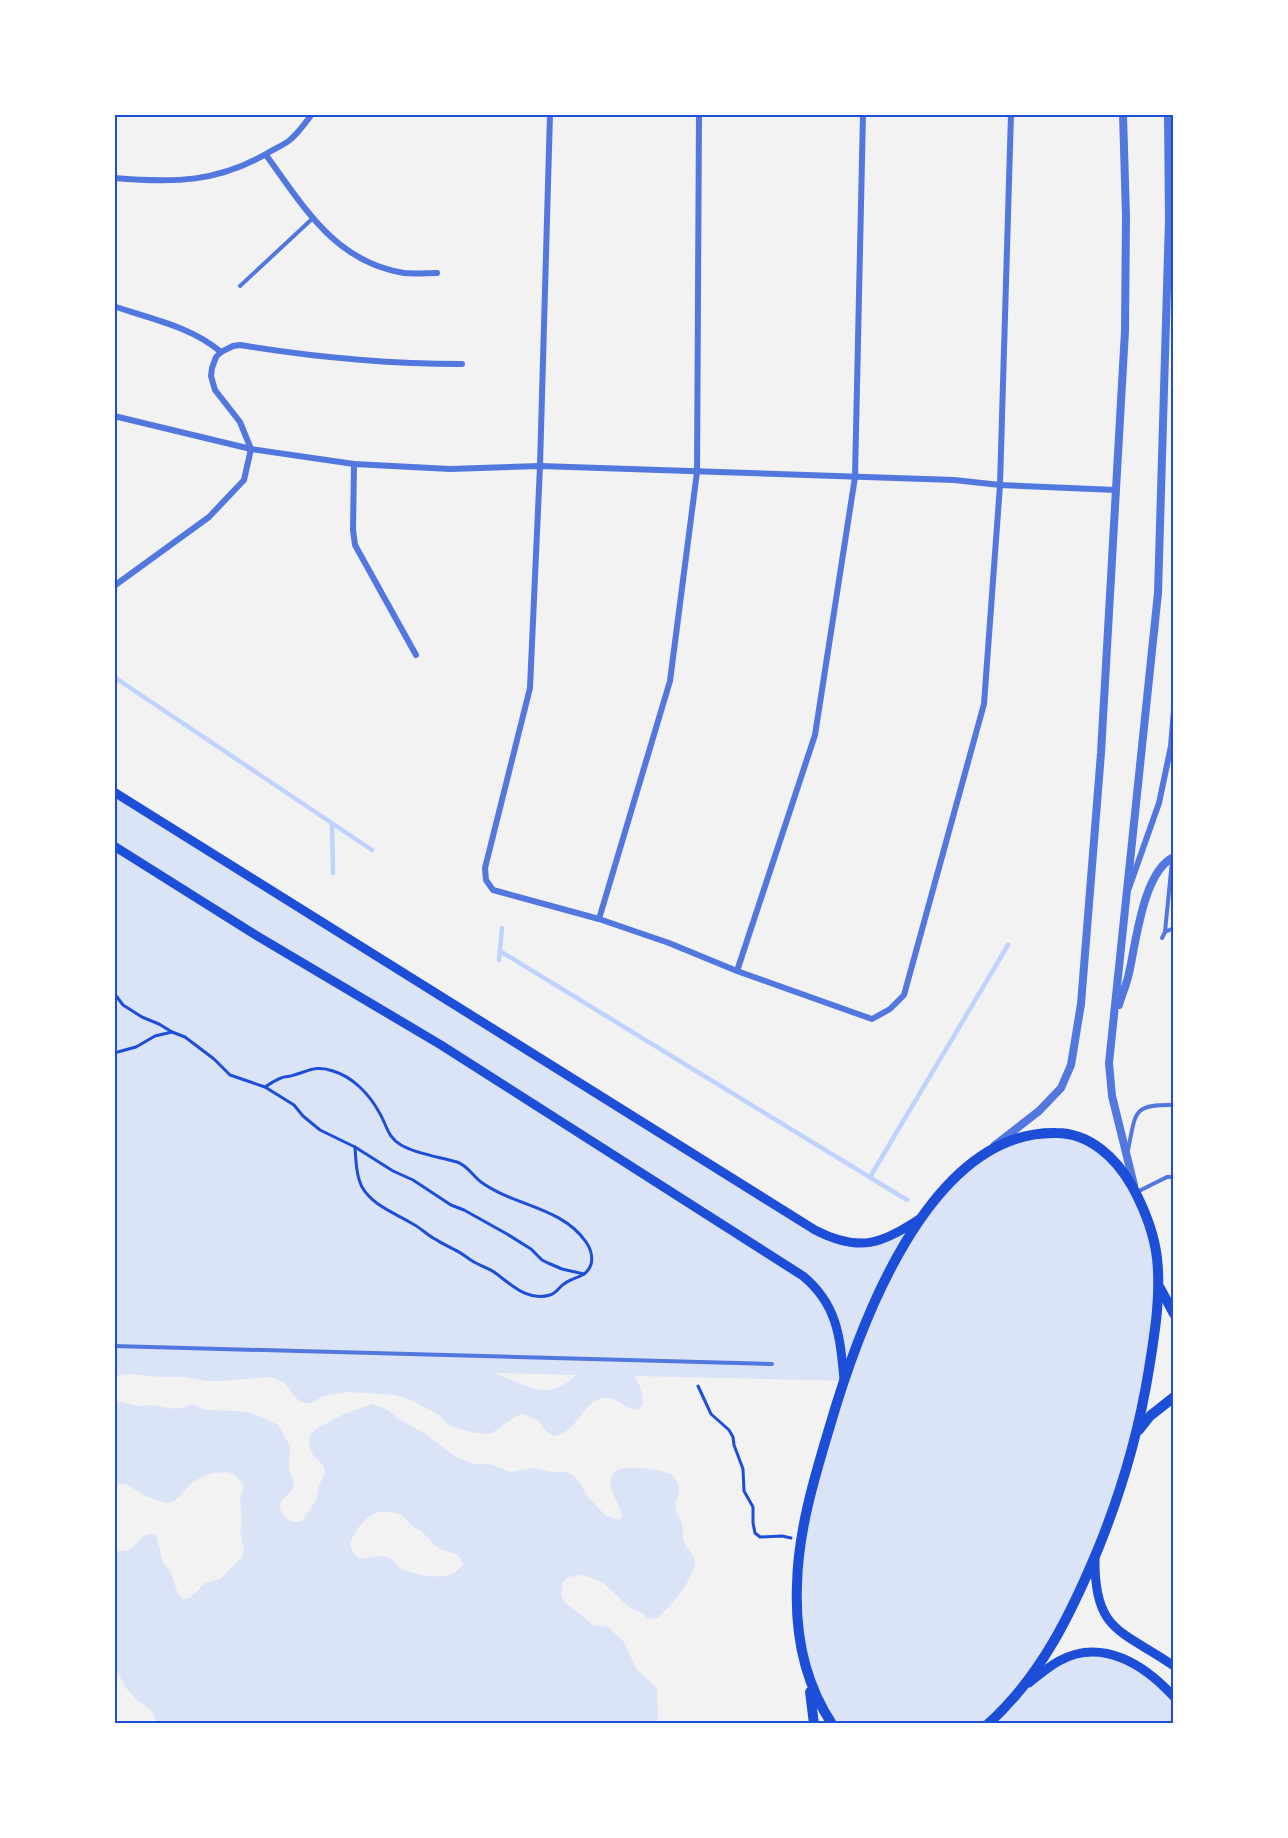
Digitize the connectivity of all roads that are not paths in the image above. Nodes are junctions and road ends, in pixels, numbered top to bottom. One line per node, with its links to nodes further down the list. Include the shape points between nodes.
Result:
1 (312, 114): 8 (street, via 291,139)
2 (550, 114): 19 (street)
3 (699, 114): 20 (street)
4 (863, 114): 21 (street)
5 (1011, 114): 22 (street)
6 (1123, 114): 23 (street, via 1125,331)
7 (1168, 114): 30 (street, via 1169,220 1158,593)
8 (266, 154): 9 (street, via 228,173 187,181); 10 (street)
9 (114, 178)
10 (312, 219): 11 (street, via 355,256 406,273); 12 (lane)
11 (437, 273)
12 (240, 286)
13 (116, 308): 14 (street, via 191,333)
14 (221, 352): 15 (street, via 240,345 353,360); 17 (street, via 212,368 212,383 240,422)
15 (462, 364)
16 (114, 416): 17 (street)
17 (251, 450): 18 (street); 24 (street, via 244,480 209,517)
18 (354, 464): 19 (street, via 450,469); 25 (street, via 355,545)
19 (540, 466): 20 (street); 31 (street, via 530,688 485,868 486,880 493,890)
20 (697, 472): 21 (street); 31 (street, via 670,681)
21 (855, 477): 22 (street); 35 (street, via 815,735)
22 (1000, 485): 23 (street); 35 (street, via 984,704 904,995 872,1019)
23 (1116, 490): 39 (street, via 1100,765 1081,1004 1071,1065 1052,1099)
24 (114, 586)
25 (416, 655)
26 (1174, 710): 30 (street, via 1171,746 1158,803)
27 (114, 792): 42 (main road, via 815,1230 842,1242 869,1243)
28 (114, 846): 47 (main road, via 441,1045 803,1276 833,1313)
29 (1173, 857): 33 (lane); 36 (street, via 1150,884 1129,975)
30 (1128, 891): 36 (street)
31 (599, 919): 35 (street)
32 (1174, 928): 33 (lane)
33 (1166, 933): 34 (lane)
34 (1162, 938)
35 (737, 971)
36 (1114, 1019): 38 (street, via 1110,1082)
37 (1174, 1105): 38 (lane, via 1154,1104 1139,1111)
38 (1127, 1156): 41 (street)
39 (967, 1167): 41 (main road, via 1012,1141 1042,1133 1070,1134 1106,1153); 42 (main road)
40 (1174, 1177): 41 (lane)
41 (1136, 1193): 43 (main road, via 1157,1256)
42 (921, 1218): 47 (main road, via 876,1299)
43 (1158, 1284): 44 (main road); 49 (main road, via 1156,1329)
44 (1174, 1314)
45 (114, 1346): 46 (lane)
46 (772, 1364)
47 (844, 1381): 51 (main road, via 801,1539 796,1610)
48 (1174, 1397): 49 (main road, via 1150,1416)
49 (1137, 1433): 50 (main road)
50 (1095, 1556): 52 (main road, via 1098,1597 1110,1623); 53 (main road, via 1056,1640)
51 (804, 1663): 55 (main road); 56 (main road)
52 (1174, 1666)
53 (1022, 1688): 54 (main road, via 1061,1659 1092,1652 1129,1660); 57 (main road)
54 (1174, 1696)
55 (814, 1724)
56 (832, 1724)
57 (988, 1724)

